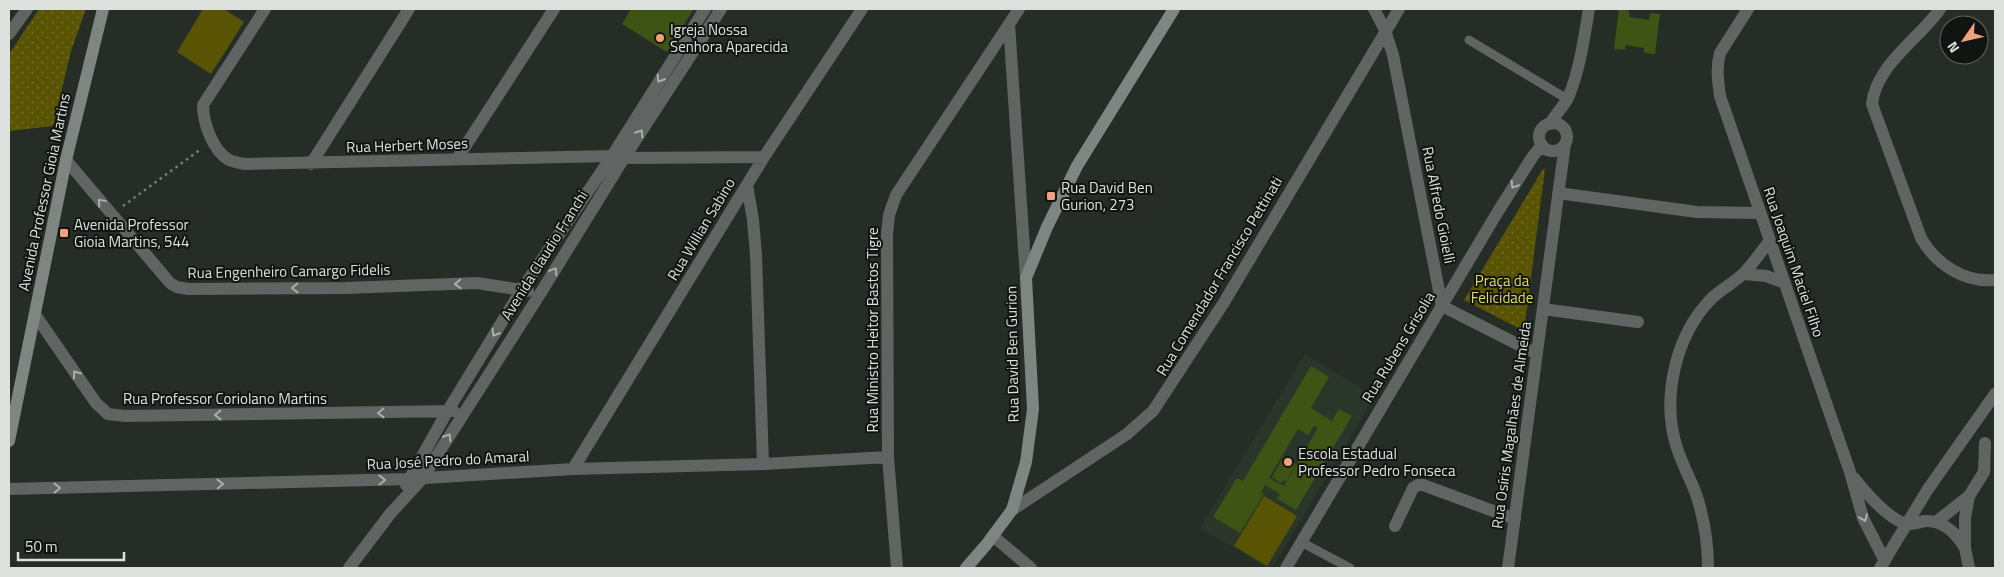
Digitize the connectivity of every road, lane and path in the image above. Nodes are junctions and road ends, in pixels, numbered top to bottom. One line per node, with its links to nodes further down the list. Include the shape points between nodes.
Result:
1 (27, 9): 18 (street)
2 (103, 9): 28 (street, Avenida Professor Gioia Martins)
3 (265, 9): 22 (street, Rua Herbert Moses, via 203,105 204,120)
4 (409, 9): 29 (street)
5 (554, 9): 27 (street)
6 (705, 9): 25 (street, Avenida Claudio Franchi, one-way to 25)
7 (721, 9): 25 (street, Avenida Claudio Franchi, one-way to 7)
8 (862, 9): 26 (street, Rua Willian Sabino)
9 (1019, 9): 16 (street, Rua Ministro Heitor Bastos Tigre)
10 (1174, 9): 36 (street, Rua David Ben Gurion, via 1076,166)
11 (1374, 9): 17 (street, Rua Alfredo Gioielli)
12 (1398, 9): 17 (street, Rua Comendador Francisco Pettinati)
13 (1590, 9): 20 (street, Rua Osíris Magalhães de Almeida)
14 (1748, 9): 32 (street, Rua Joaquim Maciel Filho, via 1720,53 1720,96)
15 (1940, 9): 37 (street, via 1895,58 1876,87 1872,104 1920,238 1945,267 1984,281)
16 (1009, 24): 36 (street); 53 (street, Rua Ministro Heitor Bastos Tigre, via 896,194 889,215)
17 (1385, 30): 41 (street, Rua Alfredo Gioielli); 62 (street, Rua Comendador Francisco Pettinati, via 1223,304 1153,411 1127,434)
18 (9, 34)
19 (1470, 40): 20 (lane)
20 (1567, 99): 21 (street, Rua Osíris Magalhães de Almeida); 23 (street, Rua Osíris Magalhães de Almeida)
21 (1550, 124): 23 (street, via 1560,125); 24 (street, via 1540,135)
22 (212, 140): 29 (street, Rua Herbert Moses, via 230,160 244,164); 33 (path)
23 (1563, 143): 24 (street, via 1546,149); 31 (street, Rua Osíris Magalhães de Almeida)
24 (1542, 145): 41 (street, Rua Rubens Grisolia, one-way to 41, via 1507,196)
25 (618, 157): 26 (street, Rua Herbert Moses); 27 (street, Rua Herbert Moses); 39 (street, Avenida Claudio Franchi); 40 (street, Avenida Claudio Franchi, one-way to 25)
26 (764, 157): 30 (street, Rua Willian Sabino)
27 (457, 159): 29 (street, Rua Herbert Moses)
28 (66, 160): 33 (street, Rua Engenheiro Camargo Fidelis, one-way to 28); 43 (street, Avenida Professor Gioia Martins)
29 (311, 164)
30 (747, 185): 54 (street, via 754,220); 55 (street, Rua Willian Sabino)
31 (1558, 193): 32 (street, via 1697,212); 42 (street, Rua Osíris Magalhães de Almeida)
32 (1760, 213): 34 (street, Rua Joaquim Maciel Filho)
33 (111, 214): 39 (street, Rua Engenheiro Camargo Fidelis, one-way to 33, via 477,283 346,288 177,287 170,283)
34 (1770, 241): 35 (street); 38 (street, Rua Joaquim Maciel Filho)
35 (1744, 274): 38 (street, via 1766,276); 78 (street, via 1711,299 1695,321 1675,368 1670,396 1677,447 1703,520)
36 (1026, 278): 62 (street, Rua David Ben Gurion, via 1033,409 1026,462)
37 (1995, 280)
38 (1785, 283): 56 (street, Rua Joaquim Maciel Filho)
39 (522, 289): 40 (street, Rua Engenheiro Camargo Fidelis); 48 (street, Avenida Claudio Franchi, one-way to 48)
40 (540, 294): 47 (street, Avenida Claudio Franchi)
41 (1442, 306): 45 (street); 68 (street, Rua Rubens Grisolia)
42 (1543, 309): 44 (street); 45 (street, Rua Osíris Magalhães de Almeida)
43 (36, 316): 48 (street, Rua Professor Coriolano Martins, one-way to 43, via 108,414 96,403); 50 (street, Avenida Professor Gioia Martins)
44 (1638, 322)
45 (1537, 354): 63 (street, Rua Osíris Magalhães de Almeida)
46 (1995, 394): 49 (street)
47 (464, 410): 48 (street, Rua Professor Coriolano Martins); 59 (street, Avenida Claudio Franchi, one-way to 47)
48 (447, 412): 59 (street, Avenida Claudio Franchi)
49 (1967, 433): 51 (street); 65 (street)
50 (9, 441)
51 (1985, 443): 52 (street); 58 (street, via 1985,466)
52 (1995, 454)
53 (888, 457): 54 (street, Rua José Pedro do Amaral); 72 (street, Rua Ministro Heitor Bastos Tigre)
54 (763, 464): 55 (street, Rua José Pedro do Amaral)
55 (573, 469): 59 (street, Rua José Pedro do Amaral)
56 (1850, 472): 65 (street, Rua Joaquim Maciel Filho, via 1867,494); 70 (street, Rua Joaquim Maciel Filho, one-way to 70, via 1863,518)
57 (1995, 474): 58 (street)
58 (1981, 478): 61 (street)
59 (416, 479): 60 (street, Rua José Pedro do Amaral, one-way to 59); 71 (street, Avenida Claudio Franchi)
60 (9, 489)
61 (1970, 496): 64 (street); 69 (street, via 1965,518)
62 (1012, 510): 67 (street, Rua David Ben Gurion)
63 (1515, 519): 66 (street, via 1418,485 1413,488); 77 (street, Rua Osíris Magalhães de Almeida)
64 (1936, 522): 65 (street); 69 (street, via 1954,532)
65 (1907, 524): 70 (street)
66 (1395, 526)
67 (993, 536): 73 (street, Rua David Ben Gurion); 74 (street)
68 (1301, 542): 75 (street, Rua Rubens Grisolia); 76 (lane)
69 (1965, 548): 79 (street)
70 (1883, 564)
71 (349, 568)
72 (898, 568)
73 (966, 568)
74 (1031, 568)
75 (1286, 568)
76 (1350, 568)
77 (1508, 568)
78 (1708, 568)
79 (1968, 568)

